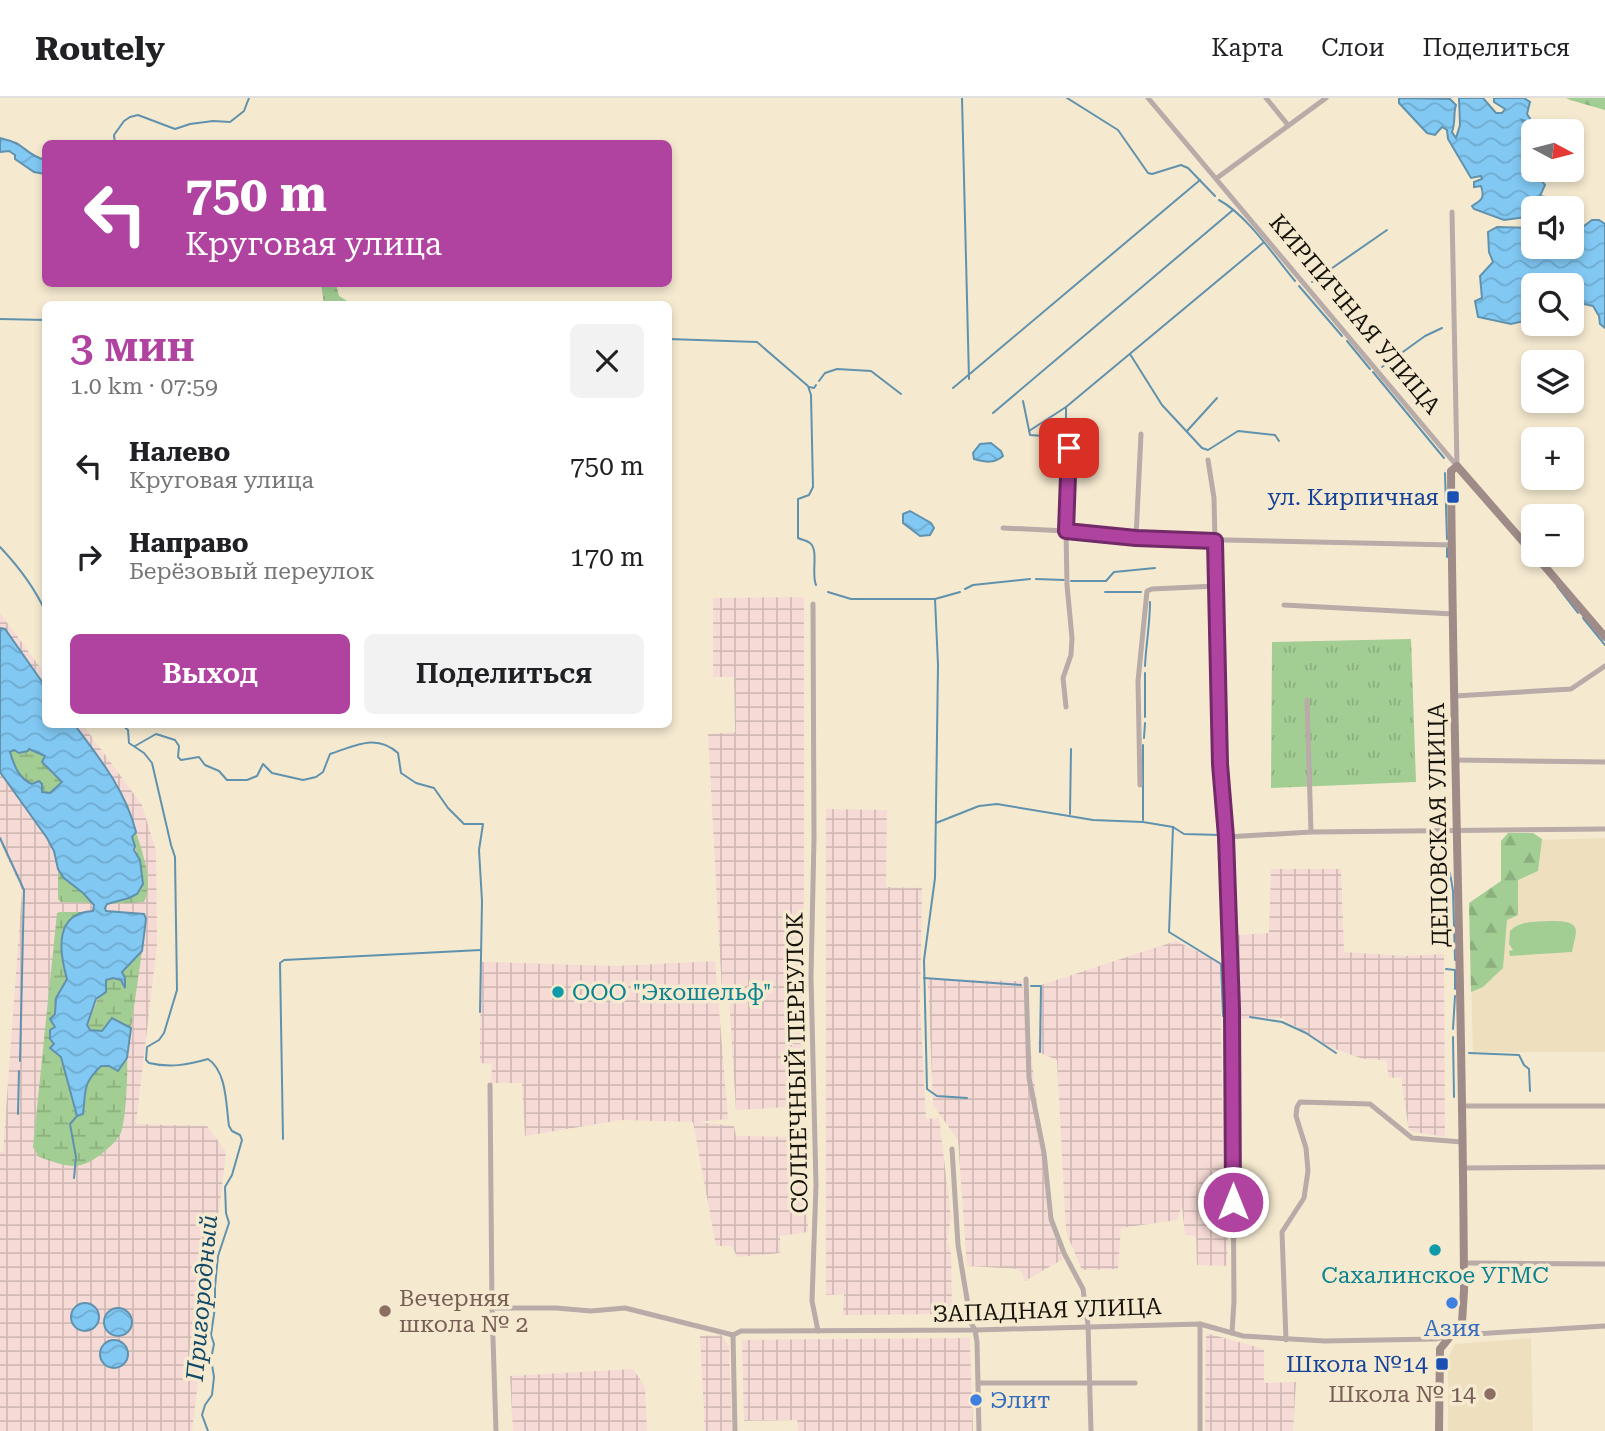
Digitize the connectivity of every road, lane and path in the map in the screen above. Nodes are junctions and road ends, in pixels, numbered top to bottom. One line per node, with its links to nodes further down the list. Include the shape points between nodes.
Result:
1 (1148, 98): 6 (street, КИРПИЧНАЯ УЛИЦА)
2 (1266, 98): 5 (street)
3 (1326, 98): 4 (street)
4 (1318, 100): 5 (street)
5 (1288, 125): 6 (street)
6 (1217, 177): 11 (street, КИРПИЧНАЯ УЛИЦА)
7 (1452, 212): 11 (street, ДЕПОВСКАЯ УЛИЦА)
8 (1141, 434): 14 (street)
9 (1069, 448): 13 (street)
10 (1208, 460): 16 (street)
11 (1457, 466): 15 (street, КИРПИЧНАЯ УЛИЦА); 17 (street, ДЕПОВСКАЯ УЛИЦА, via 1451,471)
12 (1003, 528): 13 (street)
13 (1066, 531): 14 (street); 27 (street, via 1072,638 1063,678)
14 (1136, 538): 16 (street)
15 (1521, 539)
16 (1215, 541): 17 (street); 19 (street)
17 (1452, 545): 22 (street, ДЕПОВСКАЯ УЛИЦА)
18 (1545, 567): 23 (street, КИРПИЧНАЯ УЛИЦА)
19 (1217, 586): 30 (street, via 1147,591 1139,681); 34 (street)
20 (813, 604): 50 (street, СОЛНЕЧНЫЙ ПЕРЕУЛОК, via 811,977 816,1185 812,1301)
21 (1284, 605): 22 (street)
22 (1453, 614): 25 (street, ДЕПОВСКАЯ УЛИЦА)
23 (1605, 637)
24 (1605, 666): 25 (street, via 1571,689)
25 (1455, 696): 28 (street, ДЕПОВСКАЯ УЛИЦА)
26 (1307, 700): 33 (street)
27 (1066, 706)
28 (1456, 760): 29 (street); 32 (street, ДЕПОВСКАЯ УЛИЦА)
29 (1605, 762)
30 (1140, 785)
31 (1605, 829): 32 (street)
32 (1457, 831): 33 (street); 37 (street, ДЕПОВСКАЯ УЛИЦА)
33 (1311, 832): 34 (street)
34 (1226, 837): 51 (street, via 1232,1009)
35 (1026, 979): 47 (street, via 1029,1078 1051,1219 1083,1289)
36 (490, 1085): 45 (street)
37 (1461, 1106): 38 (street); 39 (street, ДЕПОВСКАЯ УЛИЦА)
38 (1605, 1106)
39 (1462, 1142): 42 (street, ДЕПОВСКАЯ УЛИЦА); 54 (street, via 1412,1138 1370,1104 1300,1102 1297,1116 1308,1171 1304,1198 1282,1232)
40 (952, 1149): 49 (street, via 959,1254)
41 (1605, 1167): 42 (street)
42 (1463, 1168): 43 (street, ДЕПОВСКАЯ УЛИЦА)
43 (1464, 1263): 44 (street); 53 (street, ДЕПОВСКАЯ УЛИЦА, via 1464,1315)
44 (1605, 1265)
45 (492, 1308): 52 (street, ЗАПАДНАЯ УЛИЦА, via 625,1308); 58 (street)
46 (1200, 1324): 47 (street, ЗАПАДНАЯ УЛИЦА); 51 (street, ЗАПАДНАЯ УЛИЦА); 62 (street)
47 (1088, 1325): 49 (street, ЗАПАДНАЯ УЛИЦА); 55 (street)
48 (1605, 1326): 53 (street, ЗАПАДНАЯ УЛИЦА)
49 (975, 1330): 50 (street, ЗАПАДНАЯ УЛИЦА); 57 (street)
50 (818, 1331): 52 (street, ЗАПАДНАЯ УЛИЦА, via 741,1331)
51 (1232, 1333): 54 (street, ЗАПАДНАЯ УЛИЦА)
52 (733, 1335): 59 (street)
53 (1448, 1337): 54 (street, ЗАПАДНАЯ УЛИЦА); 63 (street, ДЕПОВСКАЯ УЛИЦА, via 1439,1356)
54 (1286, 1340)
55 (1089, 1382): 56 (street); 57 (street); 61 (street)
56 (1135, 1383)
57 (979, 1384): 60 (street)
58 (496, 1431)
59 (735, 1431)
60 (979, 1431)
61 (1091, 1431)
62 (1200, 1431)
63 (1438, 1431)

